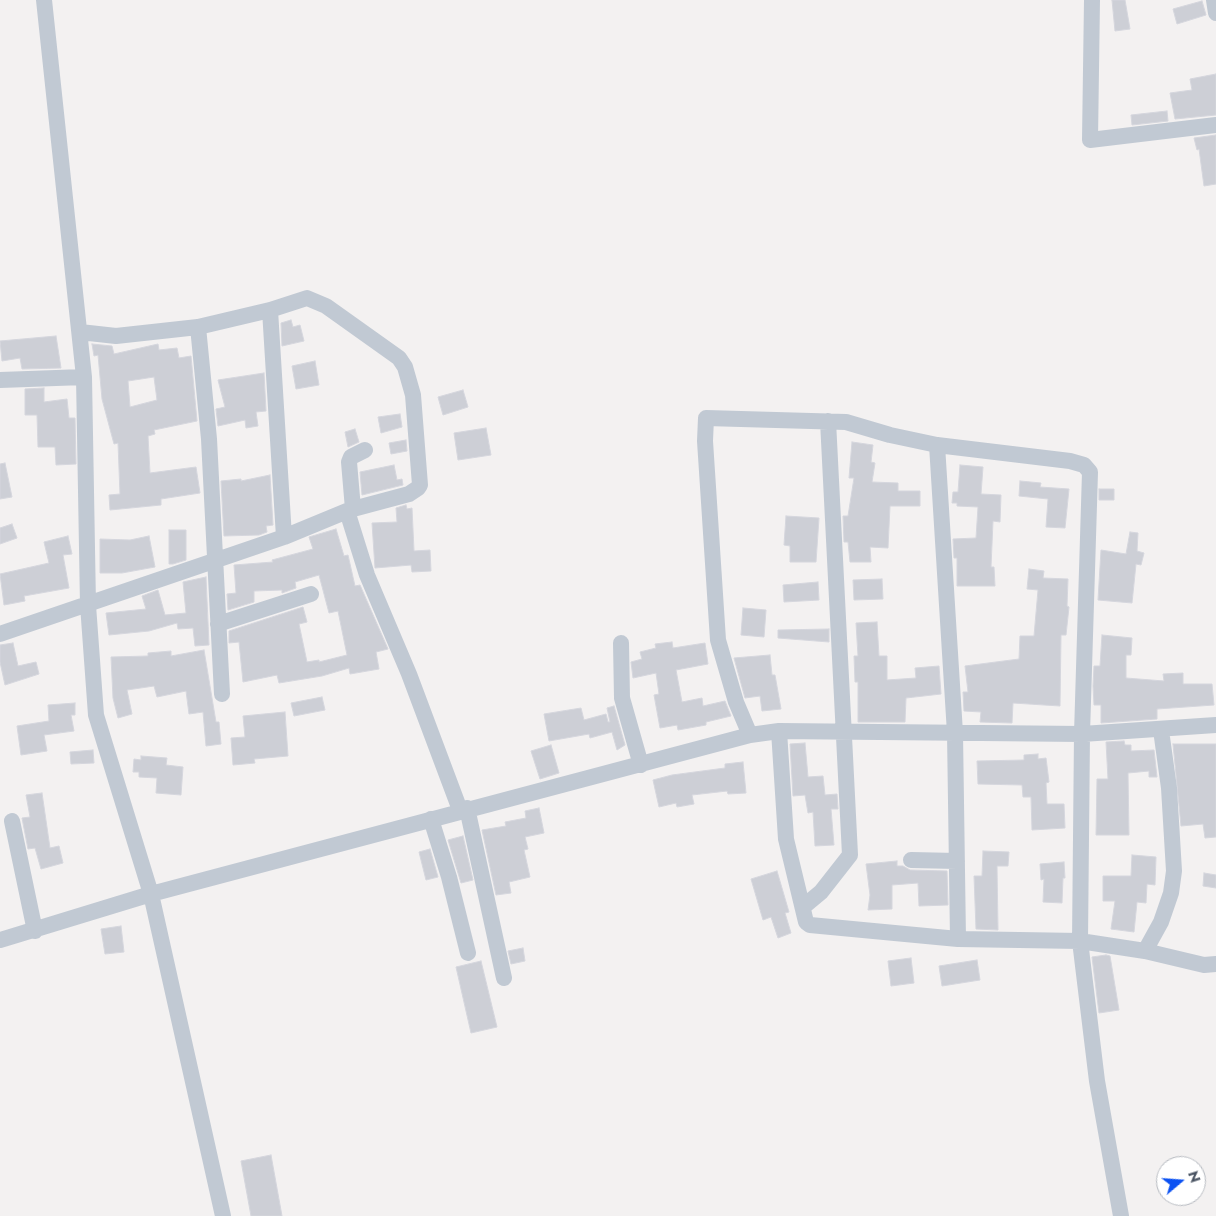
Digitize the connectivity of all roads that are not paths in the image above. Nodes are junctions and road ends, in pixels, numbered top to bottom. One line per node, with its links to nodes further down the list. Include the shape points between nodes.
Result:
1 (44, 0): 8 (street)
2 (1092, 0): 5 (street, via 1090,140)
3 (1214, 0): 4 (street)
4 (1216, 13)
5 (1216, 125)
6 (270, 310): 7 (street); 14 (street, via 304,299 315,300 399,358 405,367 413,395 420,485 409,494); 15 (street)
7 (198, 327): 8 (street, via 116,336); 16 (street, via 209,439)
8 (80, 332): 9 (street)
9 (84, 377): 10 (street); 18 (street)
10 (0, 380)
11 (828, 421): 12 (street, via 846,422); 26 (street); 29 (street, via 709,417 704,422 718,640 736,702)
12 (937, 444): 27 (street); 28 (street, via 1070,461 1084,465 1090,472)
13 (365, 450): 14 (street, via 351,456 348,465)
14 (350, 510): 15 (street); 31 (street, via 367,575)
15 (284, 537): 16 (street)
16 (215, 559): 18 (street); 19 (street)
17 (311, 594): 19 (street)
18 (88, 605): 20 (street); 36 (street, via 96,715)
19 (218, 624): 22 (street)
20 (0, 634)
21 (621, 643): 30 (street, via 622,698)
22 (222, 694)
23 (1216, 725): 24 (street)
24 (1160, 730): 28 (street); 42 (street, via 1169,788 1174,871 1171,893 1161,922)
25 (779, 731): 26 (street); 29 (street); 37 (street, via 786,839)
26 (842, 731): 27 (street); 37 (street, via 850,855 822,892)
27 (955, 733): 28 (street); 35 (street)
28 (1082, 734): 41 (street)
29 (750, 735): 30 (street)
30 (641, 765): 31 (street)
31 (463, 809): 32 (street); 45 (street)
32 (431, 819): 36 (street); 43 (street)
33 (12, 821): 38 (street)
34 (911, 860): 35 (street)
35 (957, 861): 39 (street)
36 (151, 894): 38 (street); 46 (street)
37 (803, 907): 39 (street, via 806,922 810,925)
38 (35, 931): 40 (street)
39 (958, 939): 41 (street)
40 (0, 940)
41 (1080, 941): 42 (street); 47 (street, via 1097,1082)
42 (1145, 951): 44 (street, via 1186,962)
43 (468, 952)
44 (1216, 964)
45 (504, 978)
46 (224, 1216)
47 (1121, 1216)

